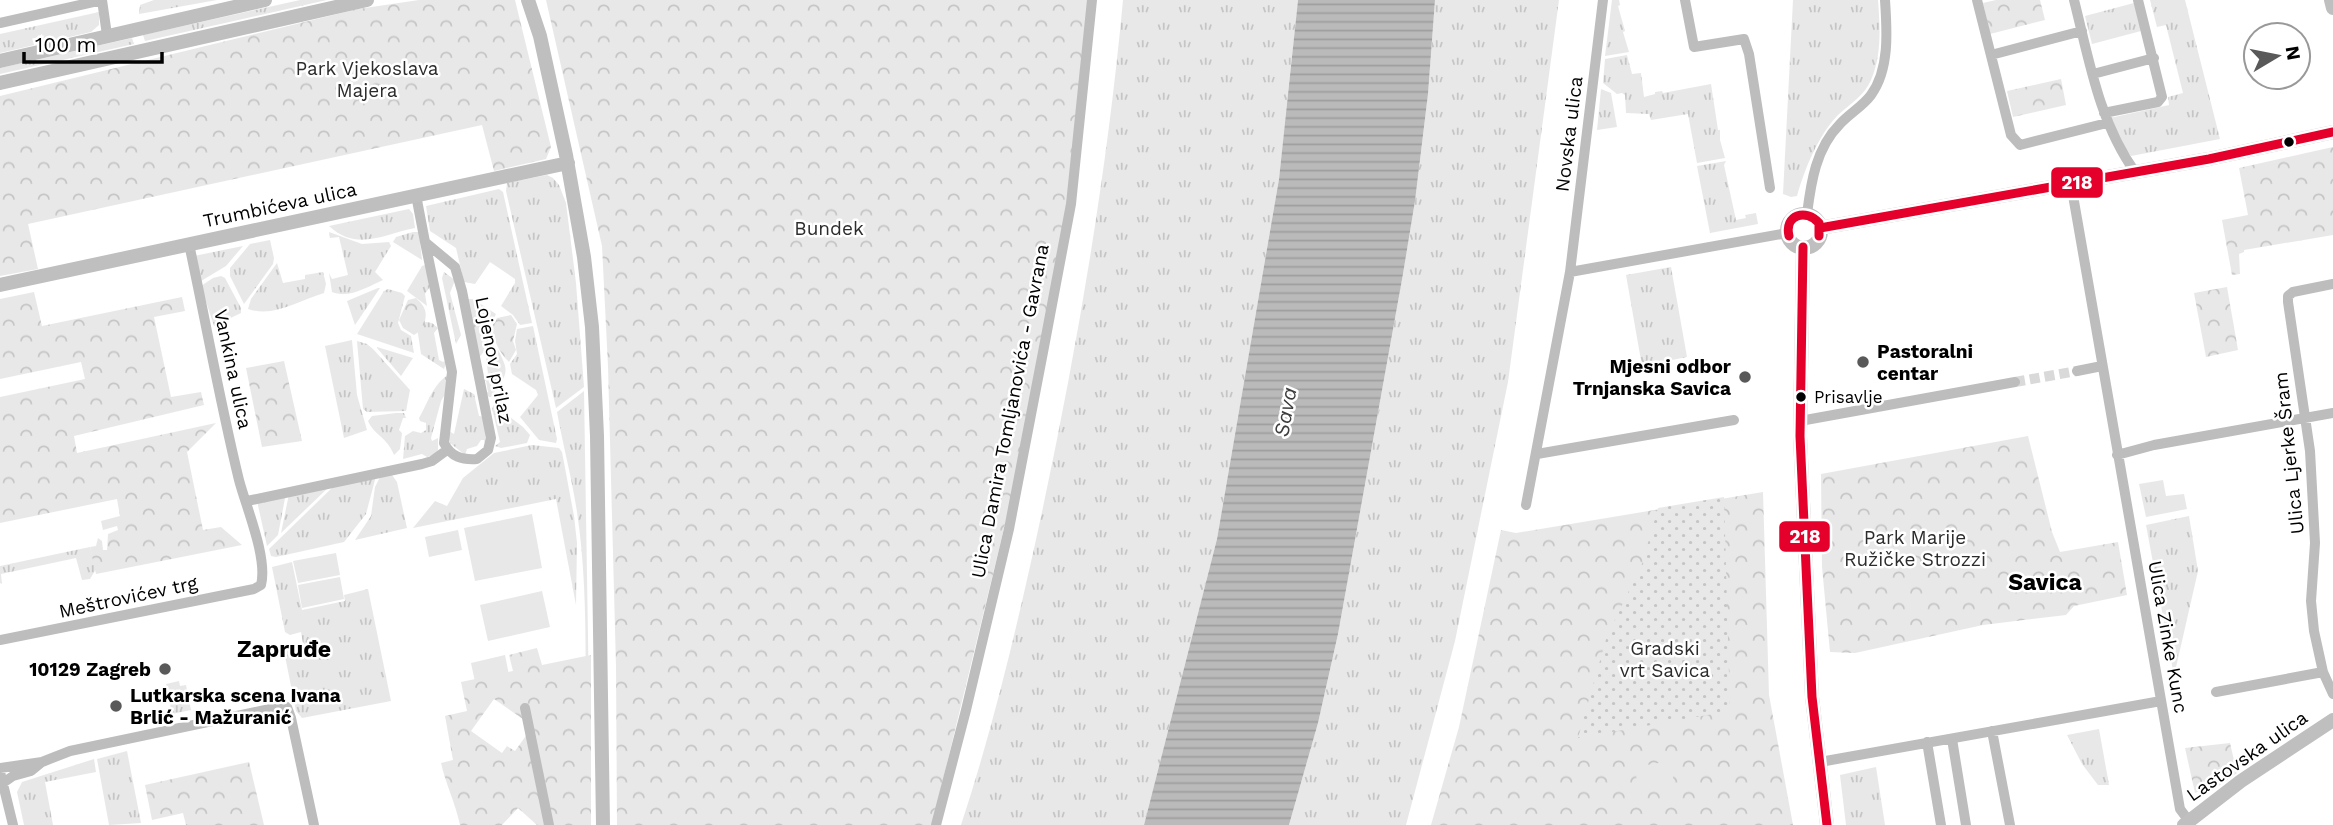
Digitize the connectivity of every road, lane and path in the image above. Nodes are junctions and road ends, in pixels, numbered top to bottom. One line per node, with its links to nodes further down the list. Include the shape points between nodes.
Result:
1 (102, 0): 15 (street); 17 (street)
2 (265, 0): 17 (street)
3 (369, 0): 23 (street)
4 (528, 0): 18 (street)
5 (537, 0): 18 (street)
6 (1092, 0): 70 (street, Ulica Damira Tomljanovića - Gavrana, via 1071,204 1045,347 1009,530)
7 (1603, 0): 37 (street, Novska ulica)
8 (1685, 0): 29 (street, via 1694,47 1744,39)
9 (1885, 0): 31 (street, via 1879,79 1872,94 1837,127 1822,149)
10 (1978, 0): 19 (street)
11 (2074, 0): 16 (street)
12 (2138, 0): 20 (street)
13 (2331, 0): 14 (street)
14 (2333, 8)
15 (0, 23)
16 (2082, 31): 19 (street); 22 (street)
17 (107, 35): 21 (street)
18 (540, 36): 26 (street)
19 (1991, 55): 24 (street, via 2011,135 2020,145)
20 (2154, 58): 22 (street); 24 (street, via 2161,100)
21 (0, 61)
22 (2093, 74): 24 (street)
23 (0, 83)
24 (2105, 118): 27 (street)
25 (2333, 132): 27 (street)
26 (568, 163): 30 (street, Trumbićeva ulica); 69 (street, via 594,356)
27 (2135, 172): 28 (street)
28 (2071, 184): 32 (street); 40 (street, Ulica Zinke Kunc)
29 (1770, 188)
30 (416, 195): 34 (street); 35 (street, Trumbićeva ulica)
31 (1807, 214): 32 (street); 33 (street, via 1792,218)
32 (1821, 228): 36 (street, via 1817,242)
33 (1787, 233): 36 (street, via 1793,243); 37 (street)
34 (425, 242): 47 (street, via 452,372 443,437); 47 (street, Lojenov prilaz, via 455,267 491,438 488,450 477,458 462,459)
35 (189, 244): 39 (street, Trumbićeva ulica); 50 (street, Vankina ulica)
36 (1803, 247): 46 (street)
37 (1570, 272): 48 (street, Novska ulica)
38 (2333, 284): 44 (street, Ulica Ljerke Šram, via 2288,296)
39 (0, 285)
40 (2102, 366): 41 (street); 49 (street, Ulica Zinke Kunc)
41 (2077, 371)
42 (2015, 382): 46 (street)
43 (2333, 413): 44 (street)
44 (2306, 418): 49 (street); 54 (street, Ulica Ljerke Šram, via 2315,543 2311,613)
45 (1734, 420): 48 (street)
46 (1800, 421): 63 (street, via 1811,671)
47 (447, 450): 50 (street, via 422,464)
48 (1537, 454): 51 (street, Novska ulica)
49 (2117, 455): 57 (street, Ulica Zinke Kunc)
50 (247, 501): 52 (street, Vankina ulica, via 263,574)
51 (1526, 505)
52 (261, 584): 53 (street, Meštrovićev trg, via 241,592)
53 (0, 640)
54 (2323, 672): 55 (street); 56 (street, Ulica Ljerke Šram)
55 (2216, 692)
56 (2333, 694)
57 (2161, 701): 60 (street); 65 (street, Ulica Zinke Kunc, via 2180,808)
58 (525, 708): 68 (street)
59 (2333, 720): 65 (street, Lastovska ulica)
60 (1992, 731): 61 (street); 74 (street)
61 (1952, 738): 62 (street); 73 (street)
62 (1927, 743): 63 (street); 72 (street)
63 (1820, 762): 71 (street)
64 (1, 777): 66 (street); 67 (street, via 31,771 70,751 284,705 291,718)
65 (2187, 823)
66 (13, 825)
67 (314, 825)
68 (549, 825)
69 (603, 825)
70 (936, 825)
71 (1827, 825)
72 (1941, 825)
73 (1966, 825)
74 (2010, 825)

